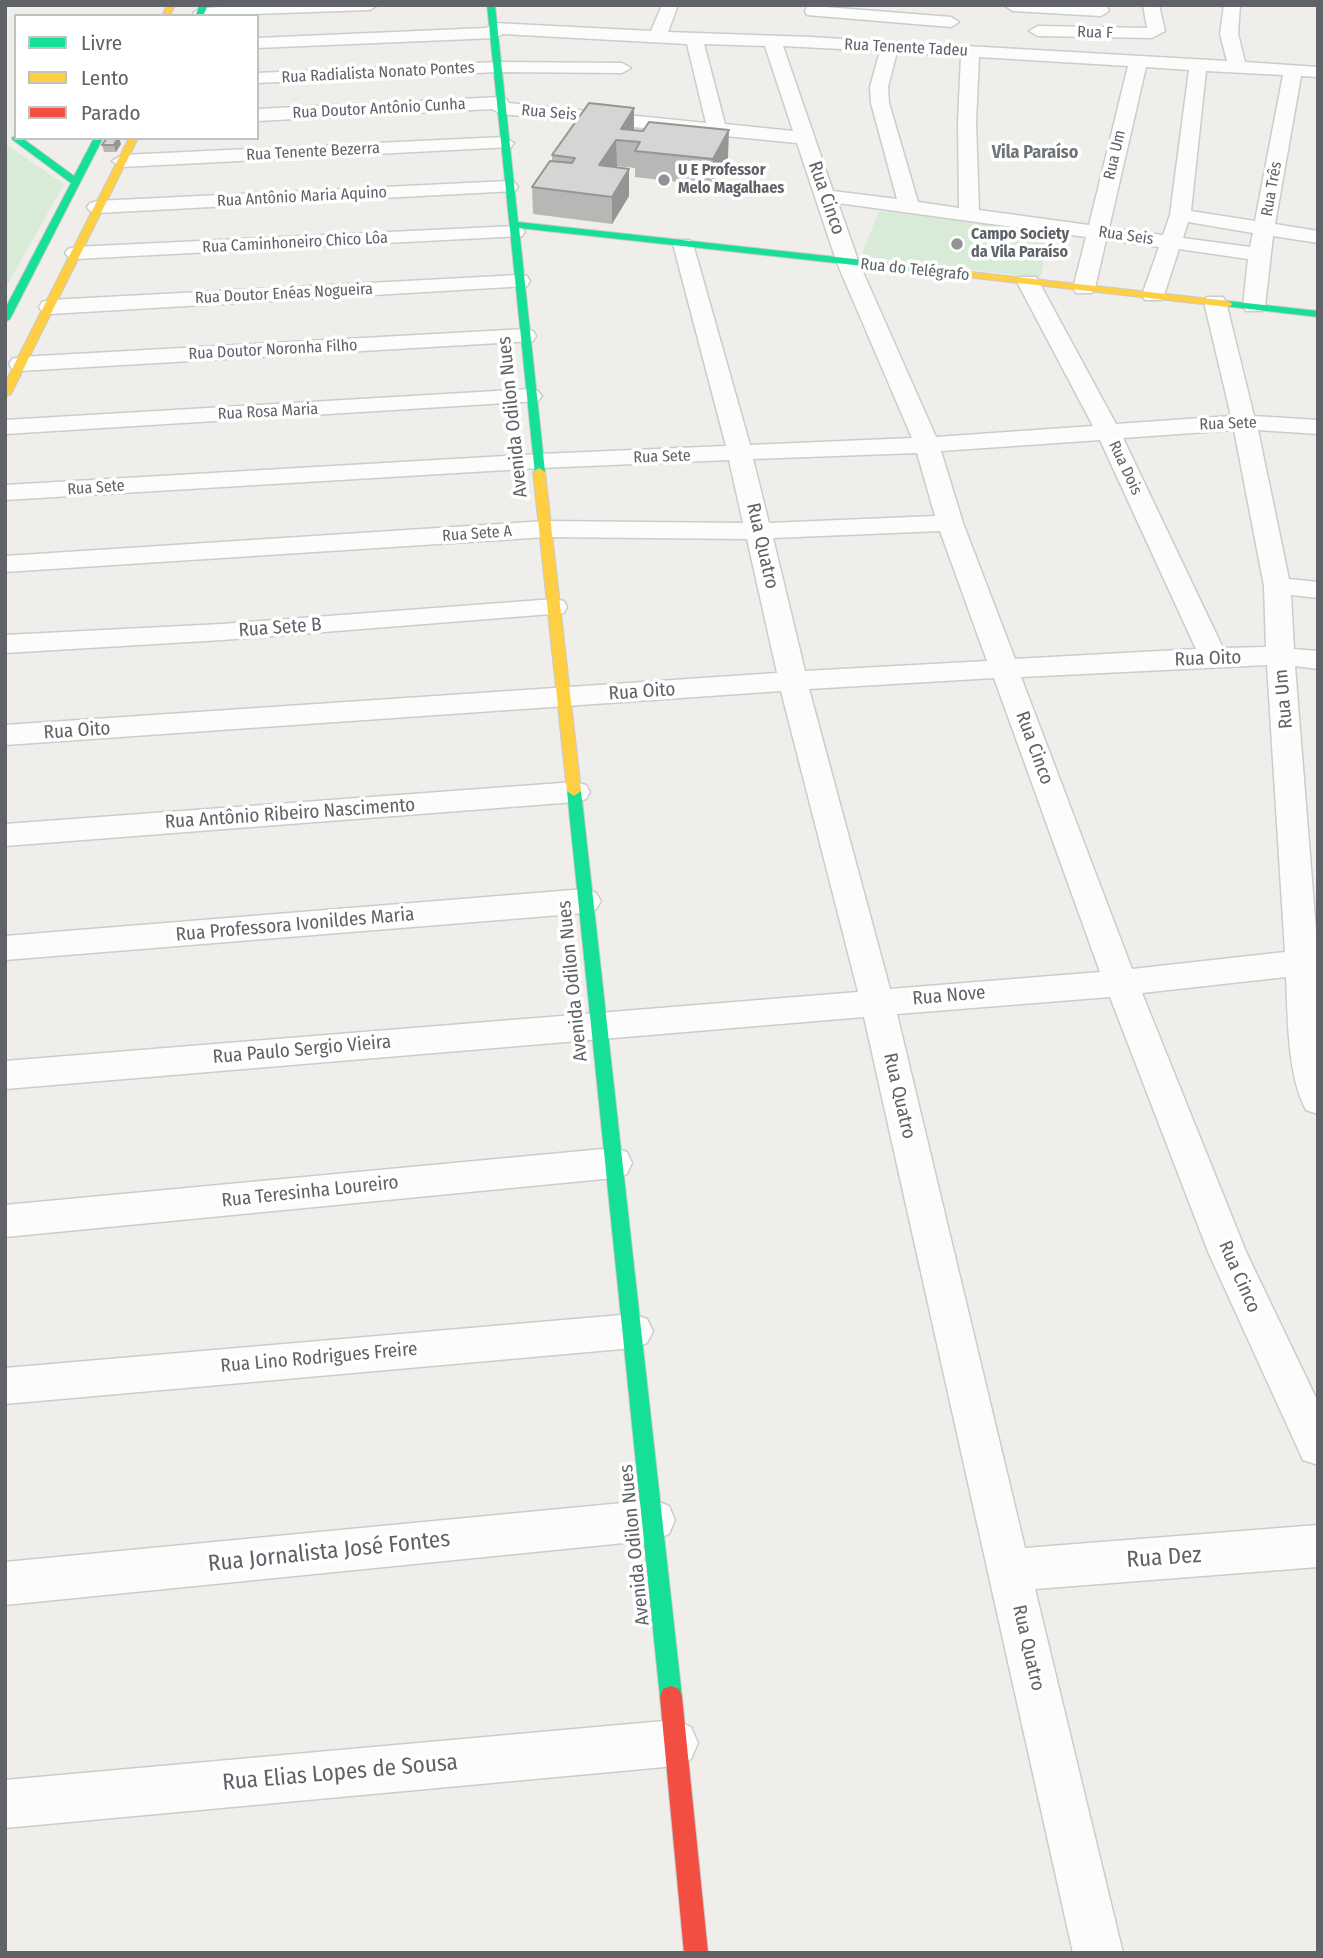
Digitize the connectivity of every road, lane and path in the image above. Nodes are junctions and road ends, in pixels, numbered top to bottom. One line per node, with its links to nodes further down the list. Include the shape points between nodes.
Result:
1 (370, 5): 7 (street)
2 (491, 5): 10 (street, Avenida Odilon Nues)
3 (670, 5): 13 (street)
4 (1231, 5): 26 (street, via 1229,34)
5 (1012, 6): 8 (street); 11 (street)
6 (814, 8): 9 (street); 16 (street)
7 (201, 11)
8 (1141, 11): 11 (street, Rua F, via 1156,31)
9 (952, 14): 19 (street)
10 (494, 31): 12 (street, Rua Tenente Tadeu); 17 (street, Rua Radialista Nonato Pontes); 25 (street, Avenida Odilon Nues)
11 (1038, 31): 21 (street)
12 (621, 35): 13 (street, Rua Tenente Tadeu); 23 (street, via 623,74)
13 (658, 37): 14 (street, Rua Tenente Tadeu)
14 (694, 39): 15 (street, Rua Tenente Tadeu); 33 (street)
15 (772, 41): 16 (street, Rua Tenente Tadeu); 34 (street, Rua Cinco)
16 (810, 42): 18 (street, Rua Tenente Tadeu)
17 (259, 43)
18 (890, 47): 19 (street, Rua Tenente Tadeu); 43 (street, via 880,103)
19 (951, 51): 20 (street, Rua Tenente Tadeu)
20 (970, 52): 21 (street, Rua Tenente Tadeu); 45 (street)
21 (1059, 57): 22 (street, Rua Tenente Tadeu)
22 (1138, 62): 24 (street, Rua Tenente Tadeu); 49 (street, Rua Um)
23 (562, 65): 25 (street); 30 (street)
24 (1198, 66): 26 (street, Rua Tenente Tadeu); 46 (street)
25 (498, 67): 29 (street, Rua Radialista Nonato Pontes); 31 (street, Avenida Odilon Nues)
26 (1238, 68): 27 (street, Rua Tenente Tadeu)
27 (1293, 72): 28 (street, Rua Tenente Tadeu); 48 (street, Rua Três)
28 (1318, 72)
29 (259, 78)
30 (563, 102): 31 (street, Rua Seis); 33 (street, Rua Seis)
31 (501, 106): 32 (street, Rua Doutor Antônio Cunha); 38 (street, Avenida Odilon Nues)
32 (259, 115)
33 (717, 130): 34 (street, Rua Seis)
34 (805, 138): 42 (street, Rua Cinco)
35 (19, 140): 40 (street)
36 (98, 140): 40 (street)
37 (133, 140): 39 (street)
38 (504, 144): 39 (street, Rua Tenente Bezerra); 41 (street, Avenida Odilon Nues)
39 (122, 161): 44 (street)
40 (76, 181): 64 (street)
41 (508, 187): 44 (street, Rua Antônio Maria Aquino); 47 (street, Avenida Odilon Nues)
42 (827, 196): 43 (street, Rua Seis); 55 (street, Rua Cinco)
43 (909, 206): 45 (street, Rua Seis)
44 (97, 207): 53 (street)
45 (969, 214): 49 (street, Rua Seis)
46 (1180, 215): 48 (street); 51 (street)
47 (514, 228): 52 (street, Rua do Telégrafo); 53 (street, Rua Caminhoneiro Chico Lôa); 56 (street, Avenida Odilon Nues)
48 (1265, 228): 50 (street); 54 (street, Rua Três)
49 (1097, 231): 51 (street, Rua Seis); 58 (street, Rua Um)
50 (1318, 236)
51 (1172, 242): 54 (street, Rua Seis); 59 (street)
52 (683, 244): 55 (street, Rua do Telégrafo); 76 (street, Rua Quatro)
53 (75, 253): 62 (street)
54 (1259, 254): 61 (street, Rua Três)
55 (848, 263): 57 (street, Rua do Telégrafo); 75 (street, Rua Cinco)
56 (519, 281): 62 (street, Rua Doutor Enéas Nogueira); 67 (street, Avenida Odilon Nues)
57 (1028, 282): 58 (street, Rua do Telégrafo); 74 (street, Rua Dois)
58 (1084, 288): 59 (street, Rua do Telégrafo)
59 (1153, 295): 60 (street, Rua do Telégrafo)
60 (1216, 302): 61 (street, Rua do Telégrafo); 71 (street, Rua Um)
61 (1254, 306): 63 (street, Rua do Telégrafo)
62 (50, 307): 66 (street)
63 (1318, 314)
64 (5, 319)
65 (5, 334): 66 (street)
66 (34, 334): 68 (street)
67 (525, 336): 68 (street, Rua Doutor Noronha Filho); 70 (street, Avenida Odilon Nues)
68 (20, 364): 69 (street)
69 (5, 394)
70 (530, 396): 73 (street, Rua Rosa Maria); 77 (street, Avenida Odilon Nues)
71 (1244, 422): 72 (street, Rua Sete); 74 (street, Rua Sete); 83 (street, Rua Um)
72 (1318, 427)
73 (5, 428)
74 (1108, 431): 75 (street, Rua Sete); 88 (street, Rua Dois)
75 (927, 445): 76 (street, Rua Sete); 79 (street, Rua Cinco)
76 (740, 454): 77 (street, Rua Sete); 81 (street, Rua Quatro)
77 (540, 461): 78 (street, Rua Sete); 80 (street, Avenida Odilon Nues)
78 (5, 493)
79 (950, 523): 81 (street, Rua Sete A); 90 (street, Rua Cinco)
80 (546, 529): 81 (street, Rua Sete A); 82 (street, Rua Sete A); 85 (street, Avenida Odilon Nues)
81 (758, 531): 91 (street, Rua Quatro)
82 (5, 564)
83 (1277, 586): 84 (street); 87 (street, Rua Um)
84 (1318, 590)
85 (554, 607): 86 (street, Rua Sete B); 92 (street, Avenida Odilon Nues)
86 (5, 644)
87 (1280, 656): 88 (street, Rua Oito); 89 (street); 95 (street, Rua Um)
88 (1213, 657): 90 (street, Rua Oito)
89 (1318, 660)
90 (1005, 671): 91 (street, Rua Oito); 100 (street, Rua Cinco)
91 (793, 681): 92 (street, Rua Oito); 101 (street, Rua Quatro)
92 (563, 698): 93 (street, Rua Oito); 94 (street, Avenida Odilon Nues)
93 (5, 735)
94 (575, 792): 96 (street, Rua Antônio Ribeiro Nascimento); 97 (street, Avenida Odilon Nues)
95 (1305, 795): 99 (street, Rua Um)
96 (5, 835)
97 (585, 901): 98 (street, Rua Professora Ivonildes Maria); 102 (street, Avenida Odilon Nues)
98 (5, 948)
99 (1300, 963): 100 (street, Rua Nove); 103 (street, Rua Um)
100 (1121, 983): 101 (street, Rua Nove); 110 (street, Rua Cinco, via 1228,1254)
101 (877, 1002): 102 (street, Rua Nove); 113 (street, Rua Quatro)
102 (598, 1025): 104 (street, Rua Paulo Sergio Vieira); 106 (street, Avenida Odilon Nues)
103 (1312, 1038): 105 (street, Rua Um)
104 (5, 1075)
105 (1318, 1100)
106 (614, 1163): 107 (street, Rua Teresinha Loureiro); 108 (street, Avenida Odilon Nues)
107 (5, 1221)
108 (633, 1331): 109 (street, Rua Lino Rodrigues Freire); 111 (street, Avenida Odilon Nues)
109 (5, 1386)
110 (1318, 1446)
111 (654, 1520): 114 (street, Rua Jornalista José Fontes); 115 (street, Avenida Odilon Nues)
112 (1318, 1546): 113 (street, Rua Dez)
113 (1010, 1570): 118 (street, Rua Quatro)
114 (5, 1584)
115 (675, 1743): 116 (street, Rua Elias Lopes de Sousa); 117 (street, Avenida Odilon Nues)
116 (5, 1804)
117 (696, 1953)
118 (1098, 1953)

